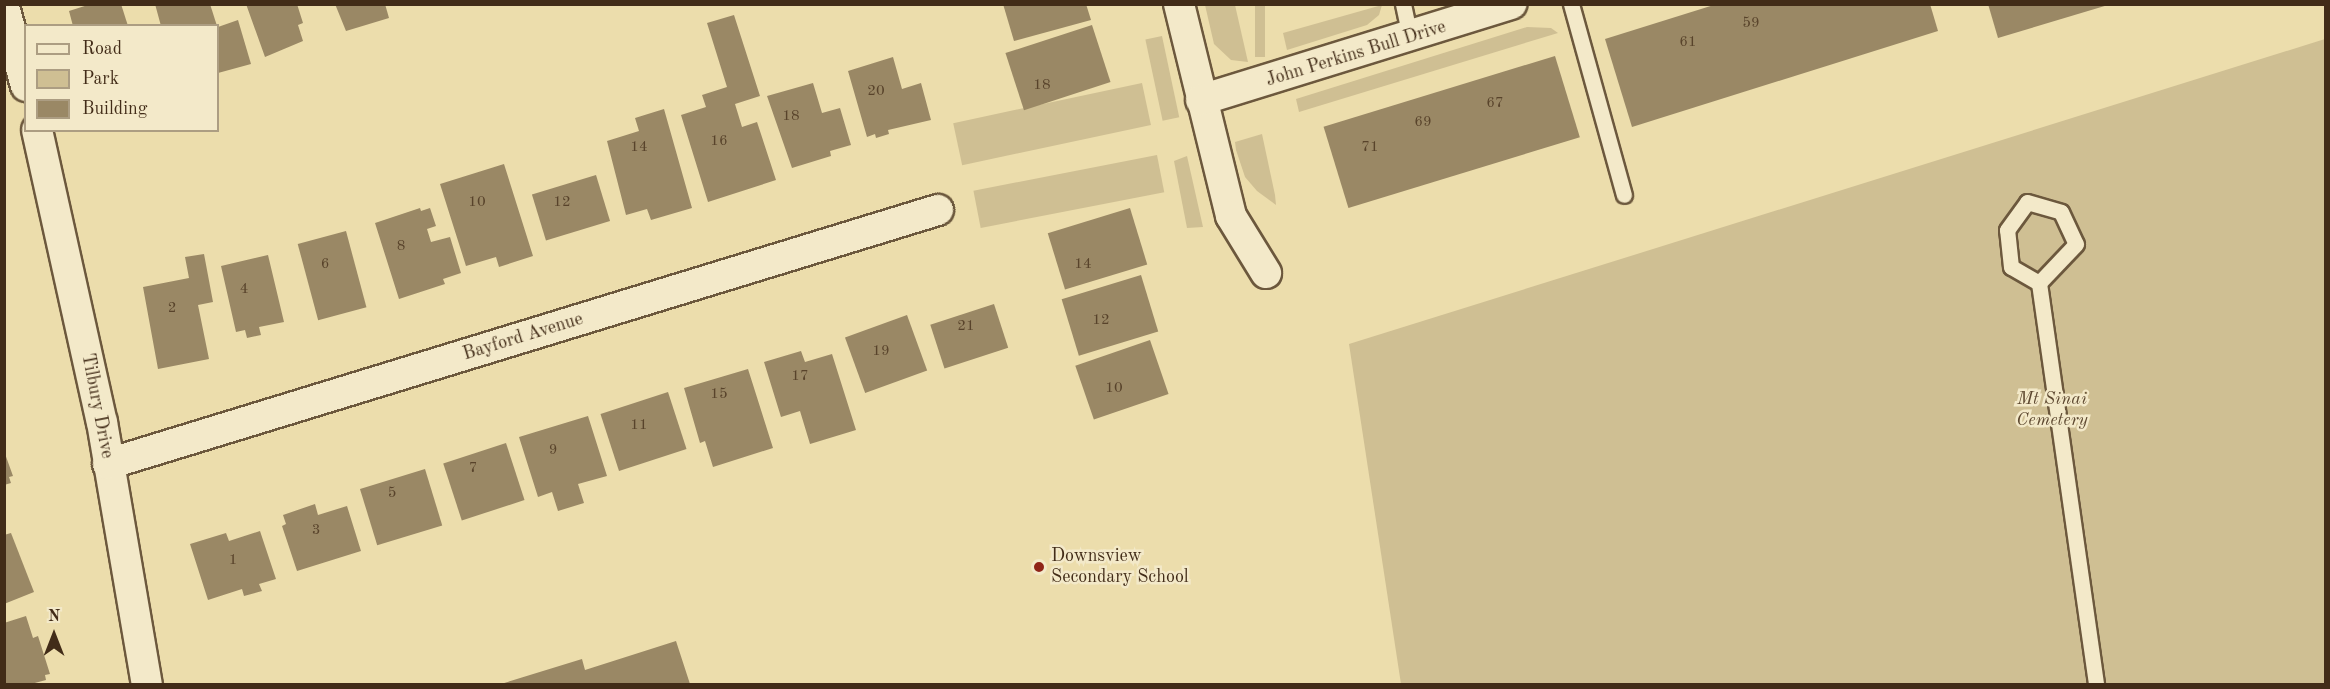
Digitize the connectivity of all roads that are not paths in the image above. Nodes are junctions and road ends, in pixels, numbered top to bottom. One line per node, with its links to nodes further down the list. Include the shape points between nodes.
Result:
1 (1179, 4): 8 (street)
2 (1403, 4): 6 (lane)
3 (1511, 4): 6 (street, John Perkins Bull Drive)
4 (1571, 4): 10 (lane)
5 (4, 7): 7 (street)
6 (1410, 38): 8 (street, John Perkins Bull Drive)
7 (24, 79)
8 (1201, 100): 12 (street, via 1232,216)
9 (37, 132): 14 (street, Tilbury Drive, via 72,274)
10 (1624, 195)
11 (938, 210): 14 (street, Bayford Avenue)
12 (1266, 273)
13 (2039, 283): 13 (lane, via 2011,267 2007,230 2027,202 2061,212 2076,244); 16 (lane)
14 (108, 464): 15 (street, Tilbury Drive)
15 (147, 684)
16 (2096, 684)

